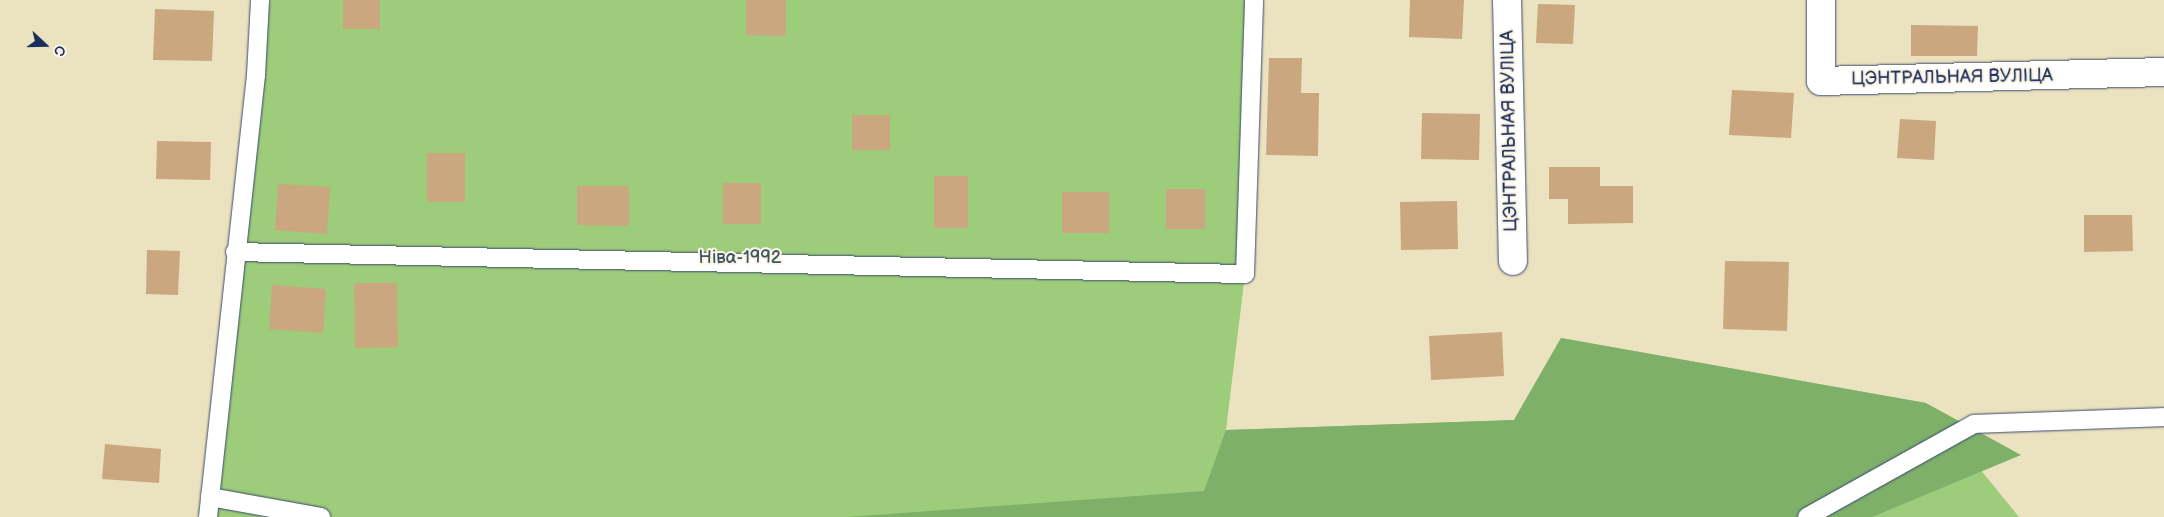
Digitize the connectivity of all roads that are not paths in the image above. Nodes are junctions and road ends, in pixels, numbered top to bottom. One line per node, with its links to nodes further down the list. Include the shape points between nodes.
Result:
1 (260, 0): 6 (lane, via 256,74)
2 (1254, 0): 6 (lane, via 1246,274)
3 (1508, 0): 7 (street, ЦЭНТРАЛЬНАЯ ВУЛІЦА)
4 (1821, 0): 5 (street, ЦЭНТРАЛЬНАЯ ВУЛІЦА, via 1821,81)
5 (2164, 72)
6 (235, 252): 9 (lane)
7 (1513, 261)
8 (2164, 417): 12 (lane, via 1974,424)
9 (210, 497): 10 (lane); 11 (lane)
10 (208, 517)
11 (321, 517)
12 (1807, 517)

